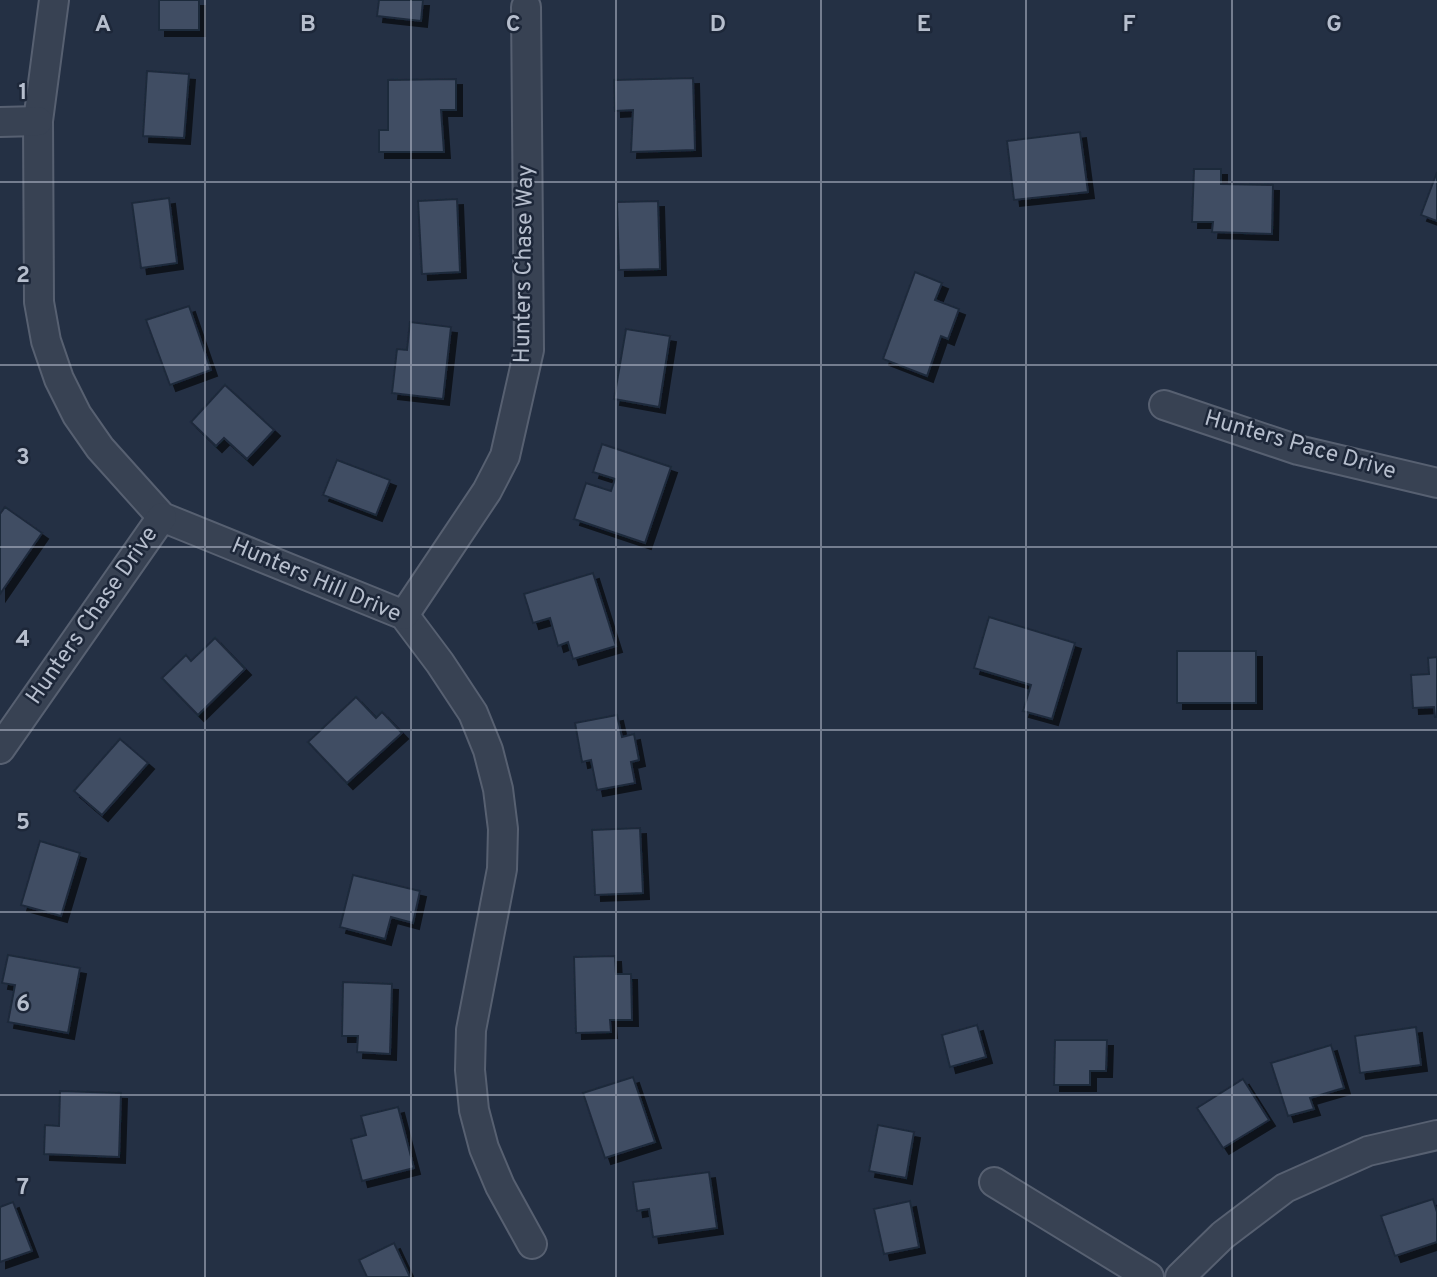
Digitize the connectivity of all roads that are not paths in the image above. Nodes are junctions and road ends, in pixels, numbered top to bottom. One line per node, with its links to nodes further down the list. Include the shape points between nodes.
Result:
1 (54, 0): 3 (street, Hunters Hill Drive)
2 (526, 7): 8 (street, Hunters Chase Way, via 529,350 505,456 487,491)
3 (38, 121): 4 (street); 7 (street, Hunters Hill Drive, via 39,302 46,341 77,415)
4 (0, 122)
5 (1164, 405): 6 (street, Hunters Pace Drive, via 1298,450)
6 (1437, 483)
7 (162, 517): 8 (street, Hunters Hill Drive); 9 (street, Hunters Chase Drive)
8 (404, 615): 12 (street, Hunters Hill Drive, via 473,713 498,789 502,869 471,1030 470,1070 484,1149)
9 (0, 749)
10 (1437, 1135): 14 (street, via 1368,1151 1285,1188 1223,1235)
11 (993, 1182): 13 (street)
12 (532, 1244)
13 (1149, 1277)
14 (1180, 1277)

